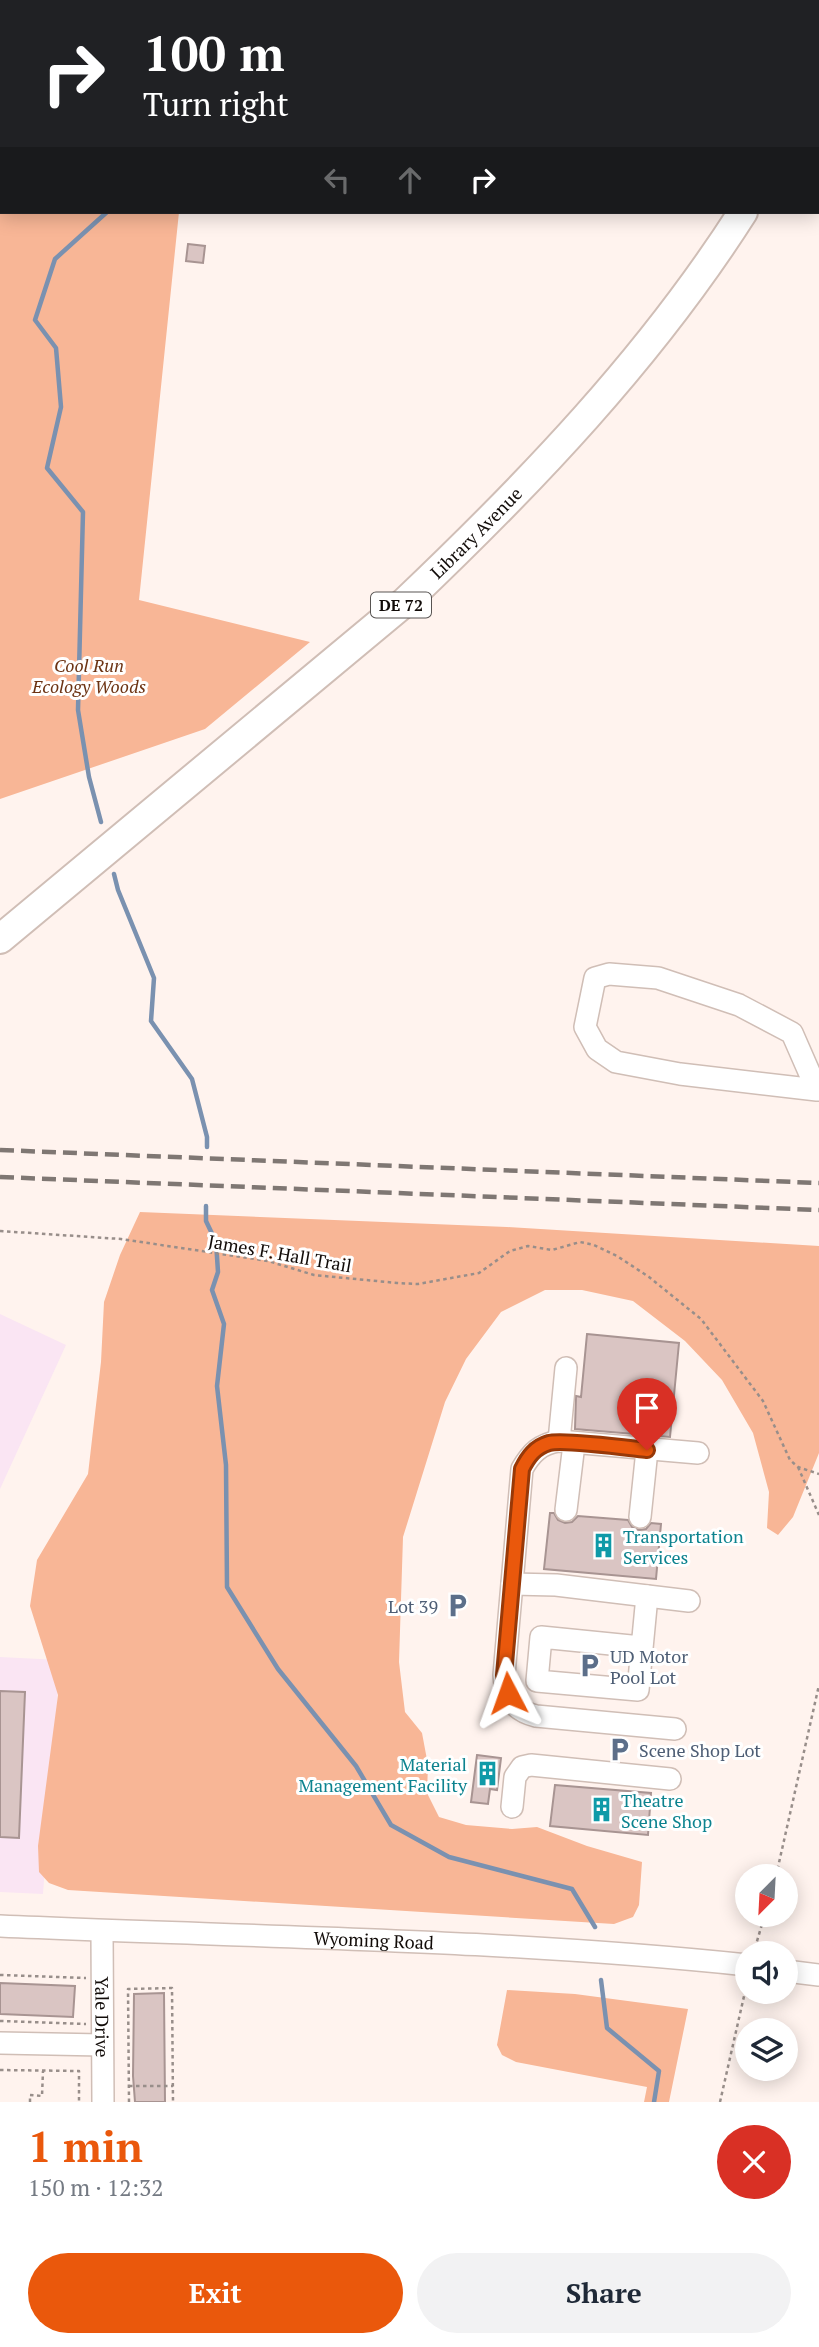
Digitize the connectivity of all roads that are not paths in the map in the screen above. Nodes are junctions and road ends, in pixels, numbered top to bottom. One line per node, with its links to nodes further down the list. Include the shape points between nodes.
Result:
1 (742, 214): 2 (main road, Library Avenue / DE 72, via 596,408 458,551 405,602)
2 (0, 939)
3 (818, 1090): 3 (street, via 616,1062 597,1049 585,1027 595,978 609,974 658,978 739,1004 792,1033)
4 (566, 1368): 5 (street)
5 (566, 1443): 6 (street); 8 (street); 10 (street, via 538,1448 522,1469)
6 (647, 1450): 7 (street); 9 (street)
7 (698, 1454)
8 (566, 1510)
9 (640, 1517)
10 (512, 1584): 11 (street); 14 (street, via 504,1684 512,1704 536,1716)
11 (647, 1596): 12 (street); 13 (street)
12 (689, 1601)
13 (641, 1647): 13 (street, via 638,1690 537,1681 541,1637)
14 (675, 1729)
15 (670, 1779): 16 (street, via 531,1765 522,1767 515,1777)
16 (512, 1807)
17 (0, 1926): 18 (street, Wyoming Road)
18 (102, 1931): 19 (street, Wyoming Road); 23 (street, Yale Drive)
19 (735, 1956)
20 (798, 1972): 21 (street)
21 (819, 1975)
22 (0, 2043): 23 (street)
23 (102, 2045): 24 (street, Yale Drive)
24 (103, 2102)

